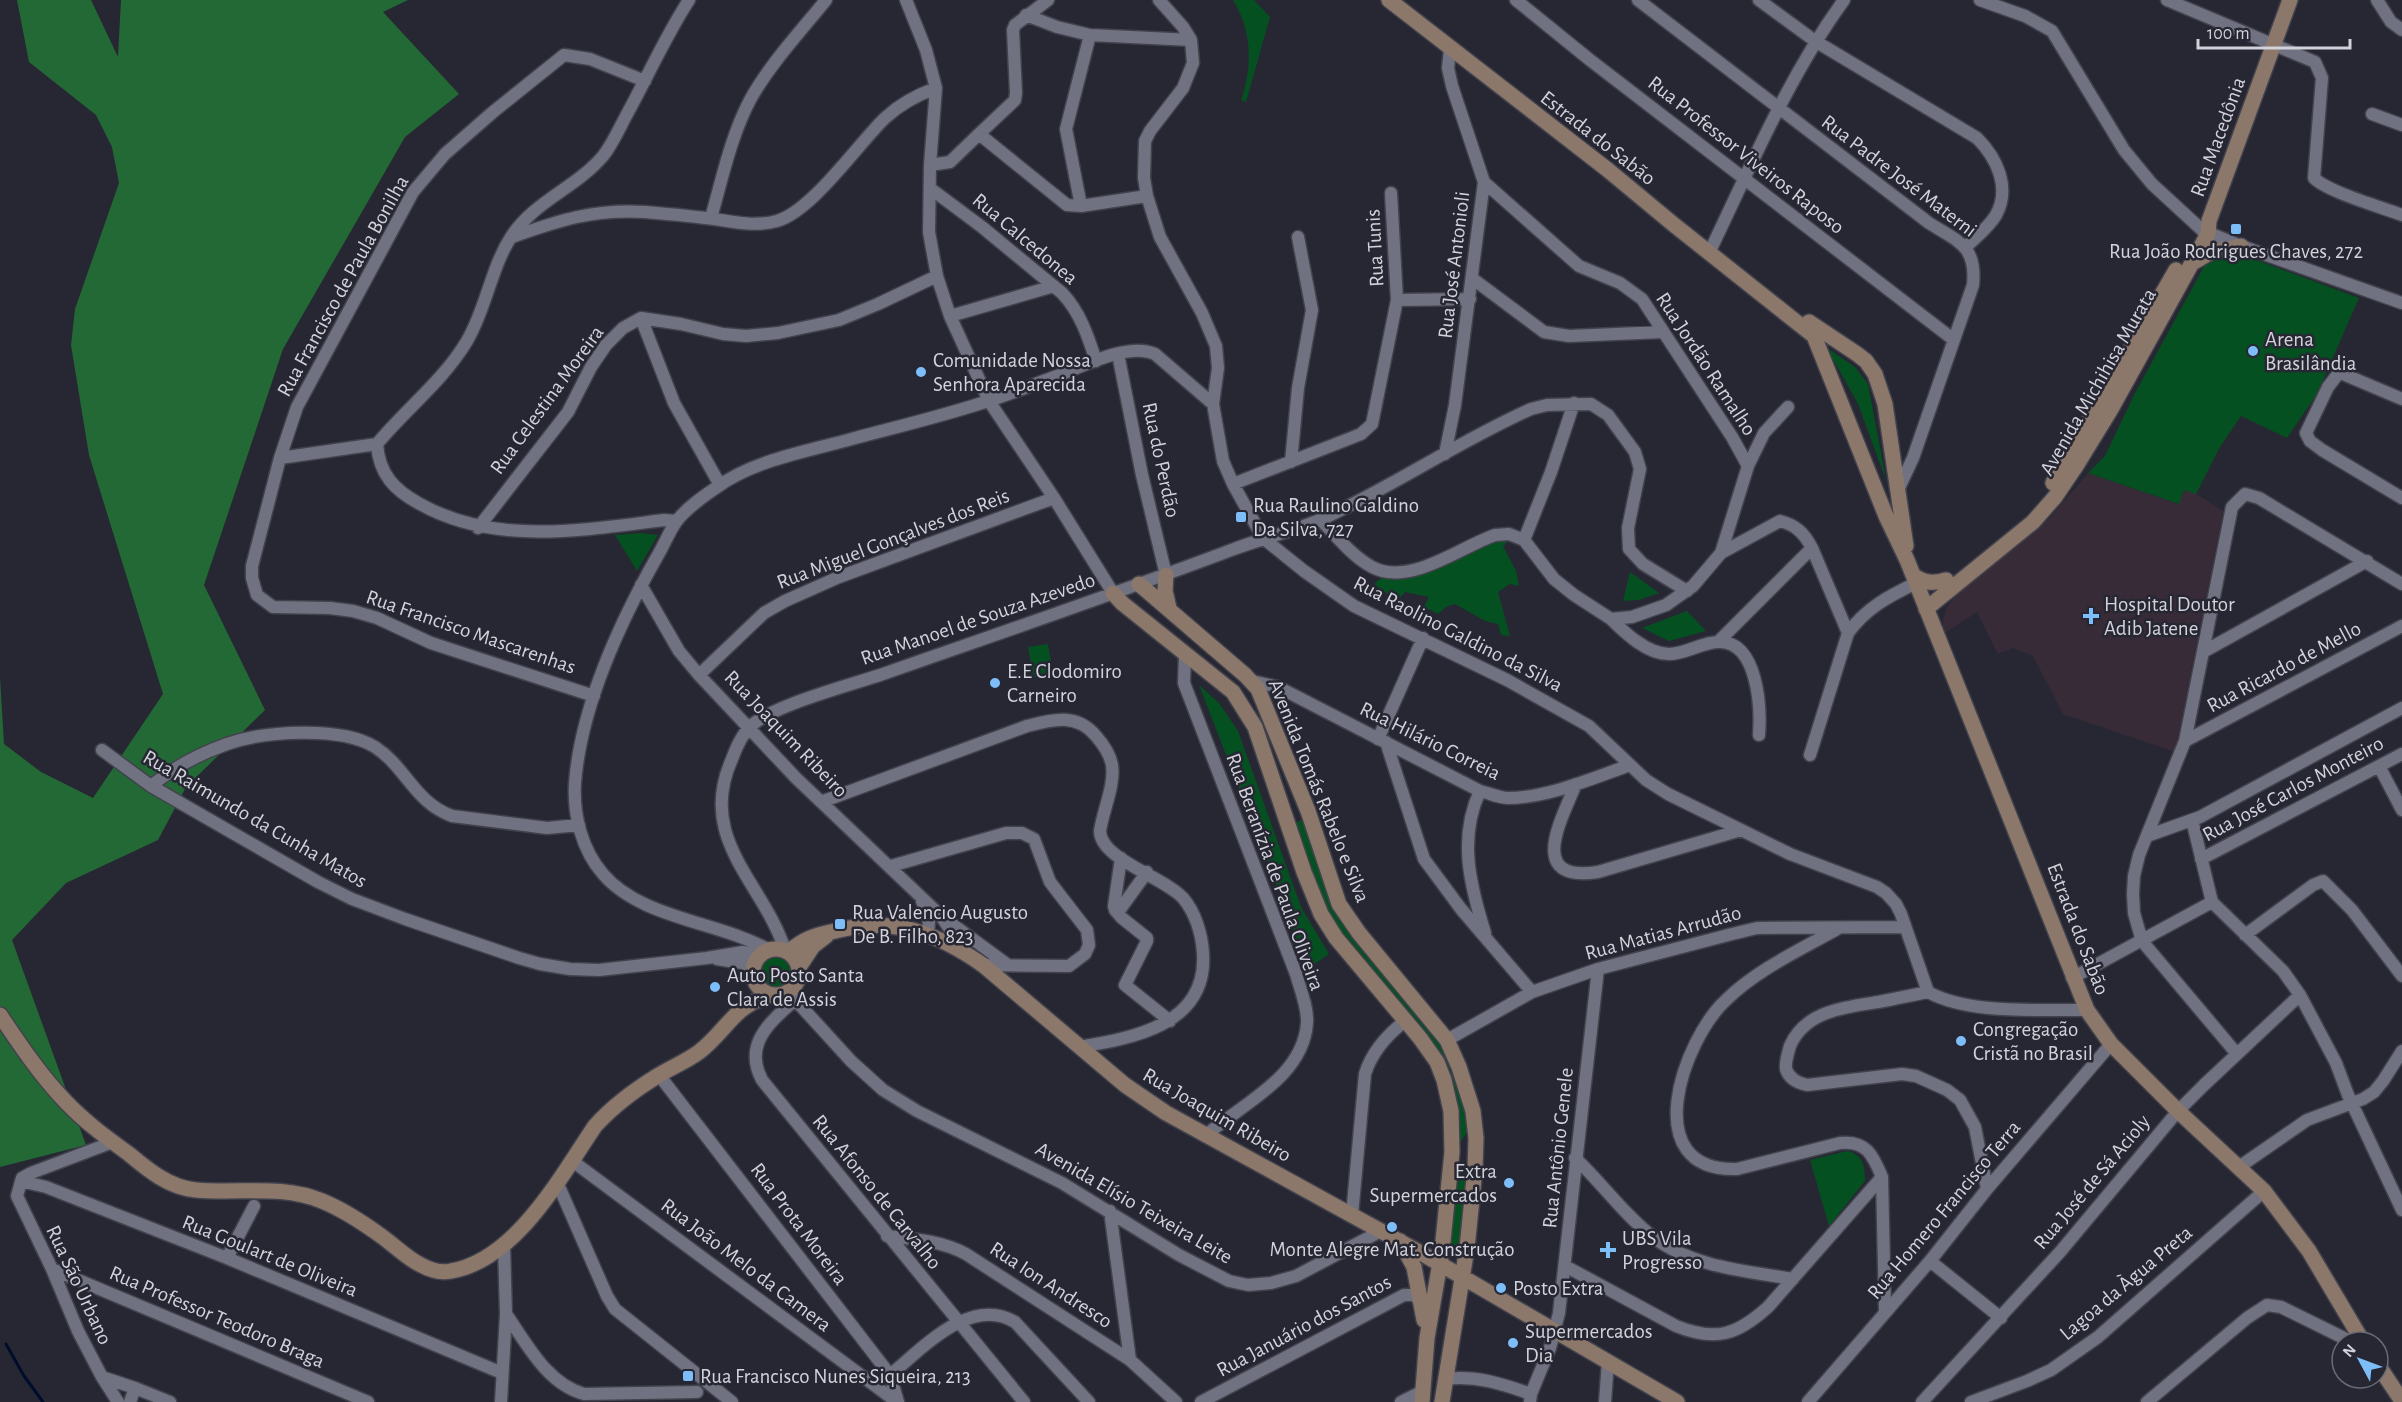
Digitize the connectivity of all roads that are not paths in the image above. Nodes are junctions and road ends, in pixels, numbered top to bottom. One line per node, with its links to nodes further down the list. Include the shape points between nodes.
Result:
1 (689, 0): 22 (street)
2 (826, 0): 36 (street, via 750,100 734,138)
3 (906, 0): 23 (street)
4 (1048, 0): 15 (street)
5 (1159, 0): 18 (street)
6 (1389, 0): 21 (street, Estrada do Sabão)
7 (1516, 0): 29 (street, Rua Professor Viveiros Raposo)
8 (1638, 0): 24 (street, Rua Padre José Materni)
9 (1759, 0): 19 (street)
10 (1844, 0): 19 (street)
11 (1980, 0): 37 (street, via 2025,16 2052,31 2124,150 2152,184)
12 (2167, 0): 20 (street)
13 (2290, 0): 20 (street, Rua Macedônia)
14 (2377, 0): 16 (street, via 2391,22)
15 (1026, 15): 17 (street); 27 (street, via 1013,30 1015,100)
16 (2402, 30)
17 (1090, 35): 18 (street); 34 (street, via 1066,129)
18 (1191, 40): 33 (street, Rua Raolino Galdino da Silva, via 1192,63 1187,81 1145,141)
19 (1815, 42): 24 (street); 41 (street, via 1977,138 1992,154 2001,183 2000,207 1991,223)
20 (2275, 45): 35 (street, via 2316,62 2321,71 2314,178); 37 (street, Rua Macedônia)
21 (1450, 49): 30 (street, Rua José Antonioli, via 1448,68 1452,86); 42 (street, Estrada do Sabão)
22 (645, 81): 38 (street, via 604,155 578,180 527,215); 64 (street, Rua Francisco de Paula Bonilha, via 590,59 564,55 445,154 413,192 297,406)
23 (936, 88): 28 (street); 36 (street, via 917,95 886,117 826,184 779,220 754,225)
24 (1779, 110): 29 (street); 41 (street, Rua Padre José Materni)
25 (2372, 114): 26 (street)
26 (2402, 125)
27 (979, 134): 28 (street, via 950,162); 34 (street, via 1063,203)
28 (930, 165): 31 (street)
29 (1745, 177): 42 (street); 54 (street, Rua Professor Viveiros Raposo)
30 (1484, 182): 45 (street, Rua José Antonioli); 53 (street, Rua Jordão Ramalho, via 1579,266 1620,283 1642,299)
31 (931, 189): 44 (street, via 929,232); 46 (street, Rua Calcedonea)
32 (1391, 194): 48 (street, Rua Tunis)
33 (1147, 196): 34 (street); 60 (street, Rua Raolino Galdino da Silva, via 1160,237 1216,346 1218,368)
34 (1081, 206)
35 (2402, 215)
36 (711, 218): 38 (street, via 609,212 560,220)
37 (2207, 228): 40 (street); 43 (street, Avenida Michihisa Murata); 84 (street, Avenida Michihisa Murata, via 2161,294 2054,483 2024,517)
38 (511, 237): 62 (street, via 466,342 436,382)
39 (1298, 237): 65 (street, via 1312,310 1298,388)
40 (2241, 246): 43 (street, via 2211,252); 49 (street)
41 (1966, 247): 54 (street, Rua Padre José Materni, via 1973,285)
42 (1709, 253): 50 (street, Estrada do Sabão)
43 (2189, 266): 91 (street, Avenida Michihisa Murata, via 2111,409 2055,497 2033,522)
44 (937, 276): 51 (street); 52 (street, via 839,320 778,333 723,334)
45 (1473, 279): 47 (street, Rua José Antonioli); 53 (street, via 1544,332 1569,336)
46 (1054, 286): 51 (street); 56 (street, Rua Calcedonea, via 1080,318)
47 (1470, 299): 48 (street); 63 (street, Rua José Antonioli)
48 (1397, 300): 65 (street, Rua Tunis, via 1371,426)
49 (2402, 303)
50 (1782, 309): 69 (street, Estrada do Sabão, via 1814,336); 70 (street, Estrada do Sabão, via 1843,343 1866,361 1875,374 1885,406)
51 (950, 316): 58 (street)
52 (641, 318): 68 (street, via 674,403); 75 (street, Rua Celestina Moreira, via 623,328 606,345 568,412)
53 (1663, 332): 66 (street, Rua Jordão Ramalho)
54 (1954, 340): 70 (street, Rua Padre José Materni)
55 (1118, 354): 56 (street); 60 (street, via 1140,350 1155,354); 82 (street, Rua do Perdão)
56 (1096, 361): 58 (street)
57 (2402, 399): 72 (street, via 2343,374 2337,375 2307,429 2309,439 2322,450)
58 (989, 401): 68 (street, via 771,461); 71 (street)
59 (1574, 403): 63 (street, Rua Manoel de Souza Azevedo, via 1531,409); 77 (street); 88 (street, Rua Manoel de Souza Azevedo, via 1601,408 1635,452 1640,476 1628,528 1632,553)
60 (1213, 404): 67 (street, Rua Raolino Galdino da Silva, via 1223,460)
61 (1788, 407): 66 (street, via 1764,433)
62 (377, 444): 64 (street); 75 (street, via 382,471 404,496)
63 (1445, 454): 73 (street, Rua Manoel de Souza Azevedo)
64 (280, 458): 90 (street, Rua Francisco de Paula Bonilha, via 252,566 253,586)
65 (1291, 462): 67 (street)
66 (1748, 466): 79 (street)
67 (1233, 484): 76 (street, Rua Raolino Galdino da Silva)
68 (720, 485): 74 (street)
69 (1876, 489): 70 (street, via 1889,499); 80 (street, Estrada do Sabão)
70 (1899, 489): 80 (street, Estrada do Sabão)
71 (1054, 498): 89 (street); 100 (street, Rua Miguel Gonçalves dos Reis, via 839,577 785,601 765,613)
72 (2402, 498)
73 (1320, 519): 76 (street, Rua Manoel de Souza Azevedo); 77 (street, via 1361,559 1389,572 1428,565 1495,535 1509,534)
74 (676, 521): 75 (street, via 560,532); 87 (street)
75 (478, 528)
76 (1263, 538): 82 (street, Rua Manoel de Souza Azevedo); 96 (street, Rua Raolino Galdino da Silva, via 1354,606)
77 (1524, 540): 93 (street, via 1554,579)
78 (1812, 548): 79 (street, via 1798,529 1780,521); 95 (street); 97 (street)
79 (1721, 553): 88 (street)
80 (1907, 560): 83 (street, Estrada do Sabão)
81 (2367, 561): 86 (street); 98 (street); 98 (street, via 2259,498 2242,496 2230,514)
82 (1166, 575): 85 (street, Rua Manoel de Souza Azevedo); 92 (street)
83 (1914, 579): 84 (street, via 1934,584); 91 (street, Estrada do Sabão); 95 (street, via 1880,601)
84 (1946, 579): 91 (street, Avenida Michihisa Murata)
85 (1139, 584): 89 (street, Rua Manoel de Souza Azevedo); 92 (street, Avenida Tomás Rabelo e Silva)
86 (2402, 584)
87 (641, 585): 100 (street, Rua Joaquim Ribeiro, via 679,651); 102 (street)
88 (1687, 591): 93 (street, via 1649,612)
89 (1113, 593): 99 (street, Avenida Tomás Rabelo e Silva); 104 (street, Rua Manoel de Souza Azevedo, via 781,710 760,718)
90 (265, 602): 102 (street, Rua Francisco Mascarenhas, via 273,607 340,609 377,618 431,643)
91 (1924, 604): 149 (street, Estrada do Sabão, via 2030,863)
92 (1169, 608): 101 (street, Avenida Tomás Rabelo e Silva)
93 (1611, 619): 97 (street, via 1632,638 1659,652 1670,654)
94 (2402, 626): 107 (street, Rua Ricardo de Mello)
95 (1848, 633): 110 (street)
96 (1423, 638): 106 (street); 111 (street, Rua Raolino Galdino da Silva, via 1561,708 1589,726)
97 (1718, 642): 105 (street, via 1735,646 1747,660 1757,691)
98 (2203, 652): 107 (street)
99 (1185, 654): 119 (street, Avenida Tomás Rabelo e Silva, via 1233,692 1255,727); 170 (street, Rua Beranízia de Paula Oliveira, via 1184,683 1296,974 1307,1024 1295,1059 1286,1071)
100 (699, 675): 104 (street, Rua Joaquim Ribeiro)
101 (1252, 681): 106 (street, Rua Hilário Correia, via 1278,687); 117 (street, Avenida Tomás Rabelo e Silva, via 1263,698)
102 (594, 696): 121 (street, via 575,784)
103 (2402, 708): 120 (street)
104 (748, 728): 116 (street, Rua Joaquim Ribeiro); 141 (street, via 731,759 724,785 724,830 732,852)
105 (1759, 735)
106 (1382, 740): 115 (street, Rua Hilário Correia); 138 (street, via 1424,859)
107 (2185, 741): 123 (street)
108 (102, 750): 114 (street, Rua Raimundo da Cunha Matos)
109 (2402, 754): 112 (street, Rua José Carlos Monteiro)
110 (1810, 755)
111 (1630, 765): 113 (street, Rua Hilário Correia); 122 (street, Rua Raolino Galdino da Silva, via 1668,794)
112 (2379, 766): 118 (street); 125 (street, Rua José Carlos Monteiro)
113 (1576, 784): 115 (street, Rua Hilário Correia, via 1523,797 1505,798); 122 (street, via 1553,845 1554,859 1570,872 1598,872)
114 (152, 786): 121 (street, via 169,771 229,743 309,733 343,736 362,740 387,756 423,800 452,816 547,828); 142 (street, Rua Raimundo da Cunha Matos, via 352,899 519,958 599,970 707,958)
115 (1480, 791): 138 (street, via 1470,816 1467,845 1470,877)
116 (821, 802): 124 (street, via 1027,726 1053,719 1072,721 1092,731 1104,745 1112,765 1100,836 1108,849); 126 (street, Rua Joaquim Ribeiro)
117 (1308, 810): 119 (street); 160 (street, Avenida Tomás Rabelo e Silva, via 1339,904)
118 (2402, 810)
119 (1286, 817): 158 (street, Avenida Tomás Rabelo e Silva, via 1321,914 1336,938)
120 (2192, 820): 123 (street); 125 (street)
121 (579, 825): 134 (street, via 591,858 617,887 659,910)
122 (1741, 830): 132 (street, Rua Raolino Galdino da Silva, via 1886,892 1896,904)
123 (2147, 836): 139 (street, via 2134,876 2134,913)
124 (1121, 858): 127 (street); 130 (street)
125 (2201, 859): 129 (street)
126 (891, 866): 128 (street, Rua Joaquim Ribeiro); 143 (street, via 999,835 1029,835 1036,842 1053,888 1090,937 1085,954 1069,966)
127 (1147, 872): 130 (street, via 1121,908); 157 (street, via 1183,898 1202,941 1204,964 1197,989)
128 (920, 897): 131 (street, Rua Joaquim Ribeiro); 136 (street, Rua Joaquim Ribeiro, via 929,922)
129 (2212, 902): 137 (street); 139 (street)
130 (1115, 910): 157 (street, via 1147,938 1125,985)
131 (941, 916): 140 (street, Rua Joaquim Ribeiro); 145 (street)
132 (1905, 927): 133 (street, Rua Matias Arrudão); 152 (street, Rua Raolino Galdino da Silva)
133 (1839, 928): 147 (street, Rua Matias Arrudão, via 1757,928); 177 (street, via 1741,986 1711,1016 1684,1071 1676,1102 1677,1128 1689,1152 1711,1167 1737,1169 1852,1142 1866,1149)
134 (716, 930): 142 (street); 142 (street, via 740,935)
135 (834, 932): 136 (street, via 879,925); 141 (street, via 808,938); 146 (street, via 813,946)
136 (928, 933): 140 (street, Rua Joaquim Ribeiro)
137 (2245, 935): 148 (street, via 2323,881 2352,910); 154 (street, via 2283,971)
138 (1486, 937): 151 (street)
139 (2142, 941): 149 (street); 165 (street)
140 (961, 950): 144 (street, Rua Joaquim Ribeiro)
141 (787, 951): 142 (street); 146 (street)
142 (752, 962): 153 (street, via 763,991); 159 (street, via 740,999)
143 (1022, 964): 145 (street); 150 (street, via 1010,975)
144 (983, 965): 145 (street); 150 (street, Rua Joaquim Ribeiro)
145 (1008, 965)
146 (799, 967): 153 (street, via 797,981)
147 (1598, 969): 151 (street, Rua Matias Arrudão); 174 (street, Rua Antônio Genele)
148 (2402, 976)
149 (2072, 978): 155 (street, Estrada do Sabão)
150 (1009, 988): 163 (street, Rua Joaquim Ribeiro)
151 (1532, 992): 160 (street, Rua Matias Arrudão)
152 (1928, 992): 155 (street, via 1940,999 1977,1007); 180 (street, via 1851,1006 1814,1019 1793,1041 1786,1070 1794,1080 1807,1085 1902,1074 1947,1090 1960,1100 1972,1120)
153 (786, 995): 159 (street, via 760,998); 184 (street, Avenida Elísio Teixeira Leite, via 883,1090 916,1111); 187 (street, Rua Afonso de Carvalho, via 761,1037 755,1067)
154 (2300, 995): 165 (street, Rua José de Sá Acioly); 168 (street, via 2336,1063)
155 (2087, 1010): 162 (street, Estrada do Sabão)
156 (0, 1015): 171 (street, via 53,1087)
157 (1170, 1021): 161 (street, via 1141,1035)
158 (1405, 1021): 172 (street, Avenida Tomás Rabelo e Silva, via 1437,1062 1444,1080 1451,1111); 185 (street, via 1382,1043 1365,1074)
159 (725, 1024): 167 (street, via 700,1051)
160 (1447, 1040): 173 (street, Avenida Tomás Rabelo e Silva, via 1473,1111)
161 (1108, 1042): 163 (street); 166 (street)
162 (2111, 1044): 169 (street, Estrada do Sabão); 180 (street, Rua Homero Francisco Terra)
163 (1079, 1047): 166 (street, Rua Joaquim Ribeiro)
164 (2402, 1051): 168 (street, via 2374,1092)
165 (2237, 1054): 169 (street, Rua José de Sá Acioly)
166 (1103, 1067): 170 (street, Rua Joaquim Ribeiro)
167 (659, 1075): 175 (street, via 607,1112); 209 (street, Rua Prota Moreira)
168 (2352, 1105): 176 (street, via 2307,1120); 183 (street)
169 (2178, 1111): 176 (street, Estrada do Sabão); 200 (street, Rua José de Sá Acioly)
170 (1205, 1136): 185 (street, Rua Joaquim Ribeiro)
171 (112, 1142): 178 (street, via 31,1173); 189 (street, via 171,1184 194,1190 292,1193 320,1200 345,1212 419,1265 436,1271 473,1264)
172 (1452, 1152): 173 (street); 192 (street, Avenida Tomás Rabelo e Silva)
173 (1475, 1155): 195 (street, Avenida Tomás Rabelo e Silva)
174 (1575, 1158): 193 (street, Rua Antônio Genele); 196 (street, via 1645,1230 1678,1252)
175 (571, 1160): 179 (street); 227 (street, Rua João Melo da Camera)
176 (2239, 1167): 181 (street, Estrada do Sabão)
177 (1882, 1177): 196 (street); 198 (street)
178 (21, 1181): 190 (street, Rua Goulart de Oliveira, via 46,1187); 194 (street, Rua São Urbano, via 18,1202)
179 (557, 1182): 189 (street); 213 (street, via 615,1309)
180 (1987, 1189): 191 (street, Rua Homero Francisco Terra)
181 (2264, 1191): 202 (street, Estrada do Sabão, via 2309,1251); 238 (street, Lagoa da Àgua Preta, via 2098,1337 2051,1370)
182 (254, 1206): 190 (street)
183 (2402, 1210)
184 (1110, 1211): 186 (street, Avenida Elísio Teixeira Leite, via 1179,1255 1229,1281 1248,1285 1296,1276); 206 (street)
185 (1352, 1215): 186 (street, Rua Joaquim Ribeiro)
186 (1379, 1232): 188 (street)
187 (887, 1236): 201 (street, Rua Afonso de Carvalho); 206 (street, Rua Ion Andresco, via 931,1242 966,1254)
188 (1400, 1241): 192 (street); 197 (street, via 1414,1267)
189 (504, 1246): 199 (street)
190 (227, 1258): 208 (street, Rua Goulart de Oliveira)
191 (1930, 1261): 198 (street, Rua Homero Francisco Terra); 200 (street)
192 (1439, 1263): 195 (street); 205 (street, Avenida Tomás Rabelo e Silva)
193 (1565, 1266): 196 (street, via 1676,1326 1711,1335 1736,1330 1755,1319); 203 (street, Rua Antônio Genele)
194 (52, 1269): 210 (street, Rua São Urbano); 222 (street, Rua Professor Teodoro Braga)
195 (1463, 1277): 203 (street); 211 (street, Avenida Tomás Rabelo e Silva)
196 (1793, 1279)
197 (1423, 1304): 205 (street); 231 (street, Rua Januário dos Santos, via 1414,1295 1404,1294)
198 (1885, 1311): 236 (street, Rua Homero Francisco Terra)
199 (506, 1314): 208 (street); 215 (street, via 539,1361 557,1382 570,1390 584,1394)
200 (2001, 1318): 237 (street, Rua José de Sá Acioly)
201 (958, 1321): 209 (street); 228 (street, Rua Afonso de Carvalho); 229 (street, via 991,1314 1015,1322)
202 (2356, 1330)
203 (1555, 1331): 207 (street); 217 (street, Rua Antônio Genele)
204 (2330, 1331): 239 (street, via 2281,1307 2267,1305)
205 (1426, 1338): 216 (street)
206 (1130, 1360): 230 (street, Rua Ion Andresco)
207 (1608, 1361): 234 (street); 235 (street)
208 (502, 1372): 223 (street)
209 (890, 1375): 227 (street, Rua Prota Moreira)
210 (102, 1377): 214 (street); 219 (street, Rua São Urbano)
211 (1445, 1379): 217 (street, via 1493,1381); 233 (street, Avenida Tomás Rabelo e Silva)
212 (2390, 1383): 218 (street)
213 (711, 1386): 215 (street); 225 (street); 226 (street)
214 (135, 1388): 220 (street); 221 (street)
215 (697, 1392): 224 (street)
216 (1423, 1396): 232 (street)
217 (1531, 1398)
218 (2402, 1401)
219 (118, 1402)
220 (130, 1402)
221 (170, 1402)
222 (368, 1402)
223 (501, 1402)
224 (683, 1402)
225 (722, 1402)
226 (732, 1402)
227 (897, 1402)
228 (1024, 1402)
229 (1089, 1402)
230 (1176, 1402)
231 (1201, 1402)
232 (1401, 1402)
233 (1442, 1402)
234 (1605, 1402)
235 (1676, 1402)
236 (1808, 1402)
237 (1922, 1402)
238 (1971, 1402)
239 (2147, 1402)

